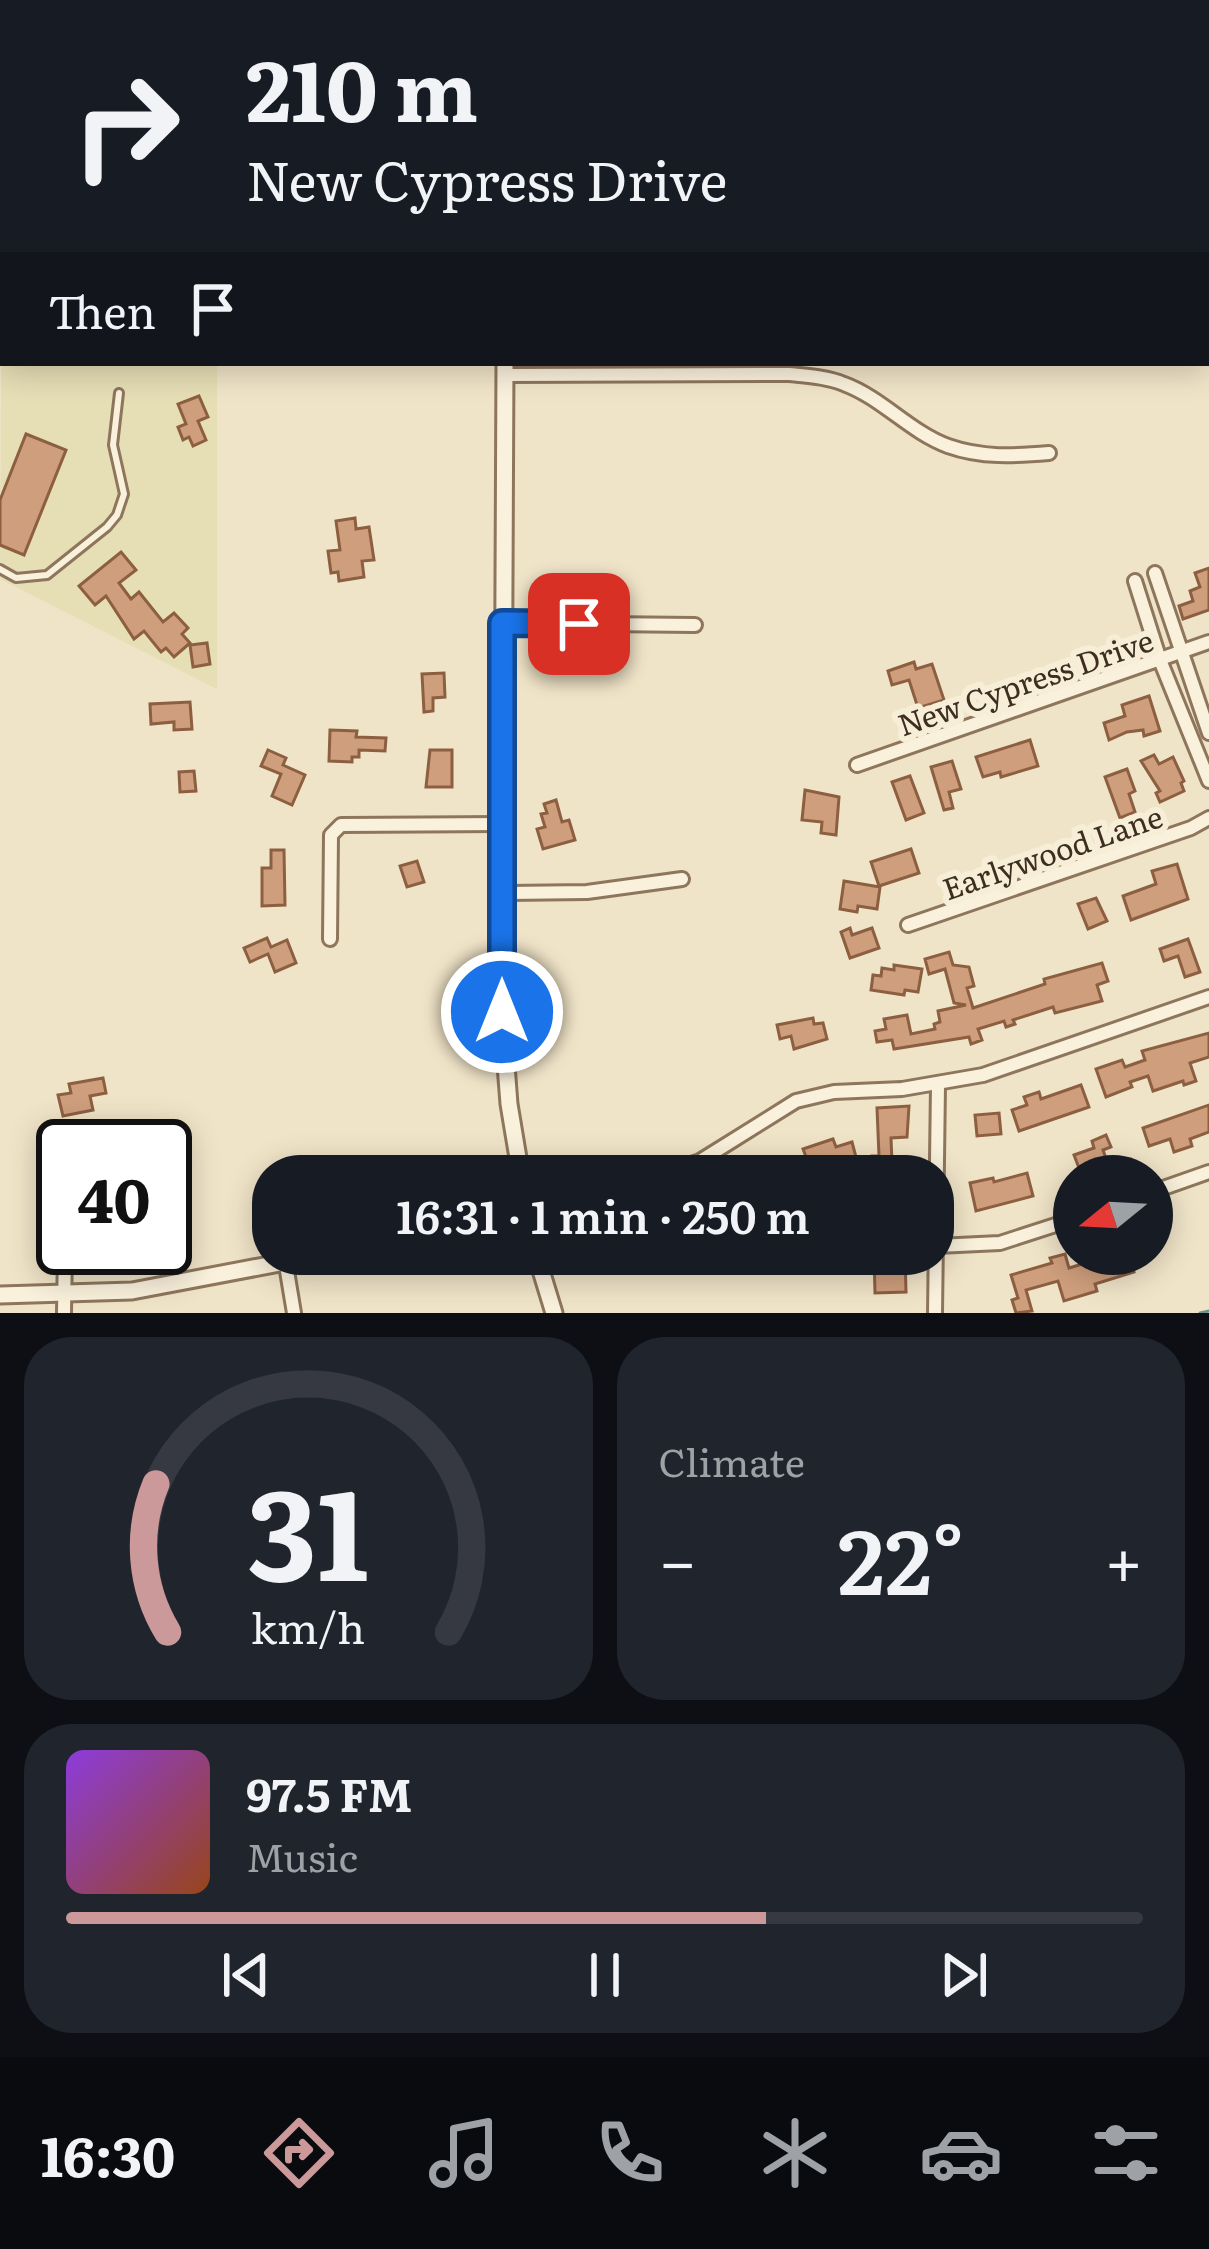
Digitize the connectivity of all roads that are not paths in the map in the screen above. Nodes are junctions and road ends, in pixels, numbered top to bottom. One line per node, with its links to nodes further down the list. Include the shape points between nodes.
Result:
1 (504, 369): 3 (street, via 824,379 948,446 980,455); 7 (street)
2 (119, 393): 4 (lane, via 113,445 124,494 117,514 47,575 16,578)
3 (1049, 453)
4 (0, 569)
5 (1155, 573): 10 (street)
6 (1135, 581): 11 (street)
7 (502, 623): 8 (street); 16 (street)
8 (695, 625)
9 (1209, 642): 10 (street, New Cypress Drive)
10 (1181, 652): 11 (street, New Cypress Drive); 12 (street)
11 (1160, 660): 13 (street, New Cypress Drive); 14 (street)
12 (1209, 733)
13 (857, 764)
14 (1209, 781)
15 (1209, 818): 19 (street, Earlywood Lane)
16 (502, 824): 18 (street); 20 (street, via 341,825 329,852)
17 (682, 879): 18 (street)
18 (501, 893): 23 (street, via 505,1056)
19 (908, 926)
20 (331, 939)
21 (1209, 997): 22 (street, via 1010,1068)
22 (938, 1085): 24 (street, via 796,1102); 25 (street)
23 (517, 1155)
24 (710, 1155)
25 (938, 1155)
26 (1209, 1172): 27 (street)
27 (1173, 1185)
28 (1053, 1226): 29 (street, via 1000,1243)
29 (954, 1245)
30 (252, 1271): 36 (street)
31 (65, 1275): 36 (street)
32 (288, 1275): 37 (street)
33 (542, 1275): 38 (street)
34 (936, 1275): 39 (street)
35 (0, 1295): 36 (street)
36 (64, 1305)
37 (294, 1313)
38 (554, 1313)
39 (935, 1313)

